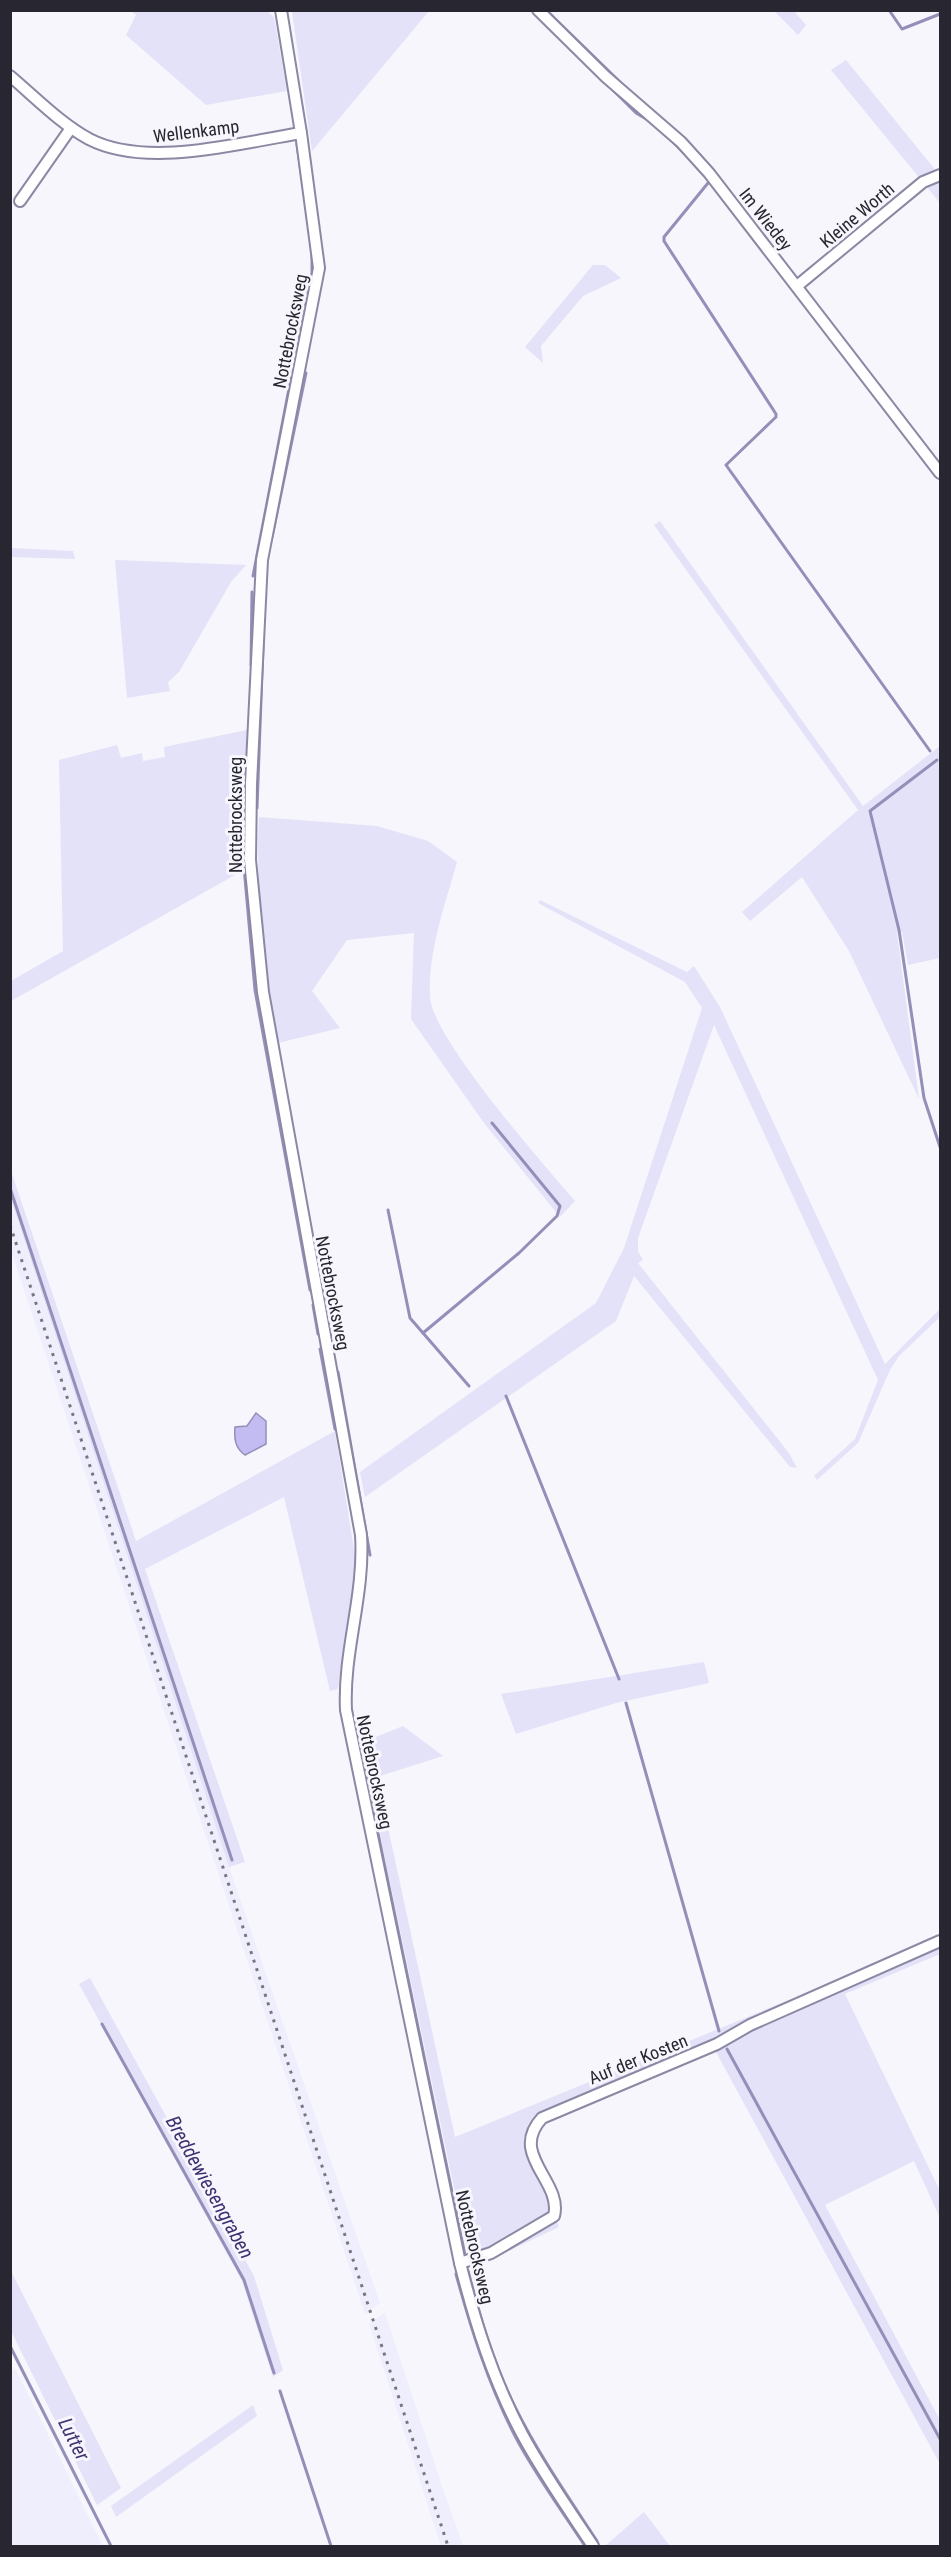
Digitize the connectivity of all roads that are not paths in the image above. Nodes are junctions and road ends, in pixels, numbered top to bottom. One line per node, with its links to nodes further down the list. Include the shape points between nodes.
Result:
1 (281, 10): 5 (street, Nottebrocksweg)
2 (538, 10): 8 (street, Im Wiedey, via 606,77 681,142)
3 (10, 76): 4 (street, Wellenkamp)
4 (71, 128): 5 (street, Wellenkamp, via 109,147 132,153 164,154); 7 (street)
5 (301, 133): 11 (street, Nottebrocksweg, via 319,268 259,583 250,814 255,932 278,1085 361,1535 362,1571 345,1685 346,1710)
6 (940, 175): 8 (street, Kleine Worth, via 923,182)
7 (20, 201)
8 (797, 286): 9 (street, Im Wiedey)
9 (940, 473)
10 (940, 1941): 11 (street, Auf der Kosten, via 750,2025 717,2044 542,2118 530,2140 553,2200 554,2216 491,2253)
11 (460, 2263): 12 (street, Nottebrocksweg, via 486,2354 510,2409)
12 (592, 2547)

